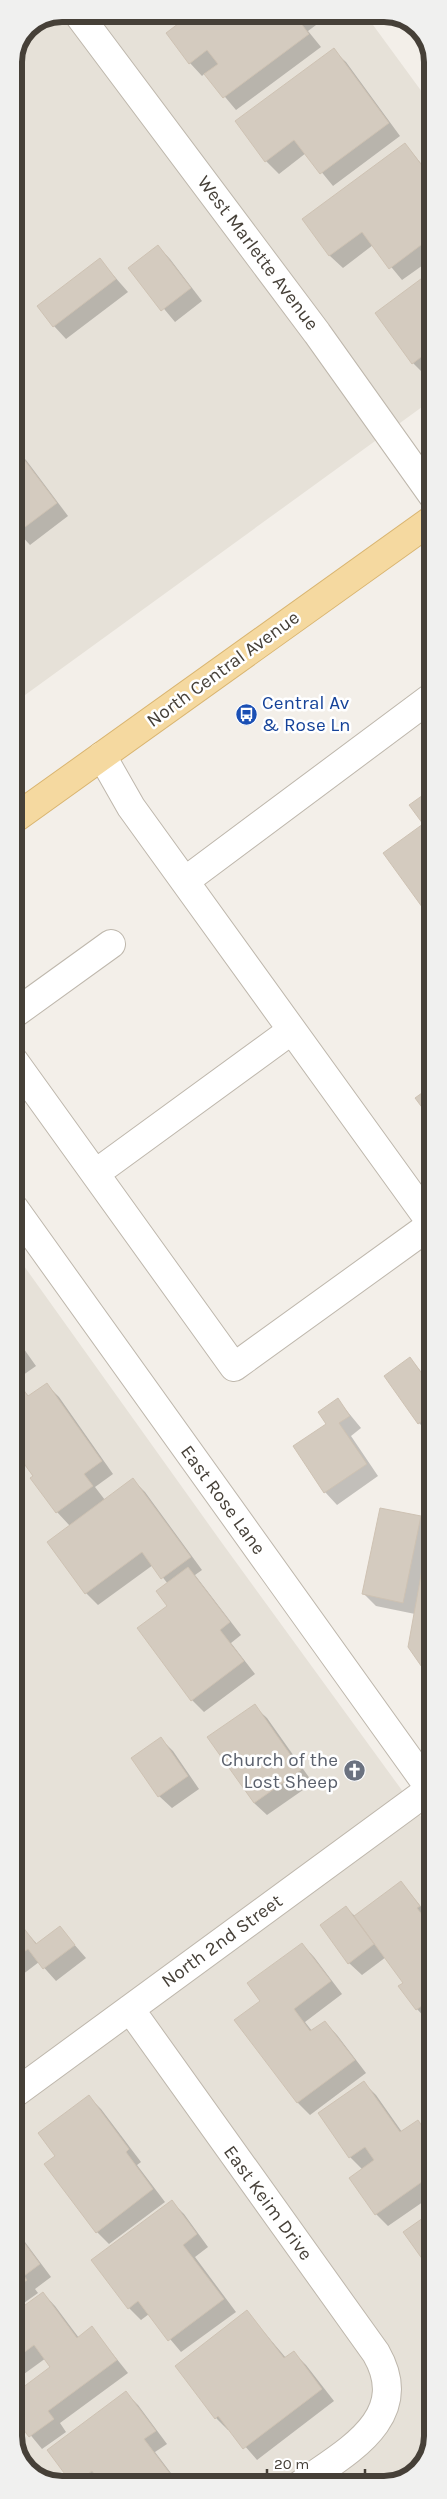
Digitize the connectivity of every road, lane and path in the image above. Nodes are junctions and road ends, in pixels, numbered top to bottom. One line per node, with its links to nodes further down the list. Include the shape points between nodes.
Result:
1 (84, 22): 2 (street, West Marlette Avenue, via 317,333)
2 (424, 483)
3 (424, 525): 5 (main road, North Central Avenue)
4 (424, 703): 7 (street)
5 (102, 756): 6 (main road, North Central Avenue); 7 (street, via 132,807)
6 (22, 809)
7 (185, 880): 10 (street)
8 (111, 944): 9 (street)
9 (22, 1008)
10 (292, 1030): 12 (street); 13 (street)
11 (22, 1073): 12 (street)
12 (96, 1173): 15 (street, via 234,1367)
13 (424, 1213)
14 (22, 1220): 16 (street, East Rose Lane)
15 (424, 1230)
16 (424, 1780)
17 (424, 1797): 18 (street, North 2nd Street)
18 (130, 2009): 19 (street, North 2nd Street); 20 (street, East Keim Drive, via 376,2353 387,2392 376,2425 365,2438)
19 (23, 2088)
20 (312, 2476)

